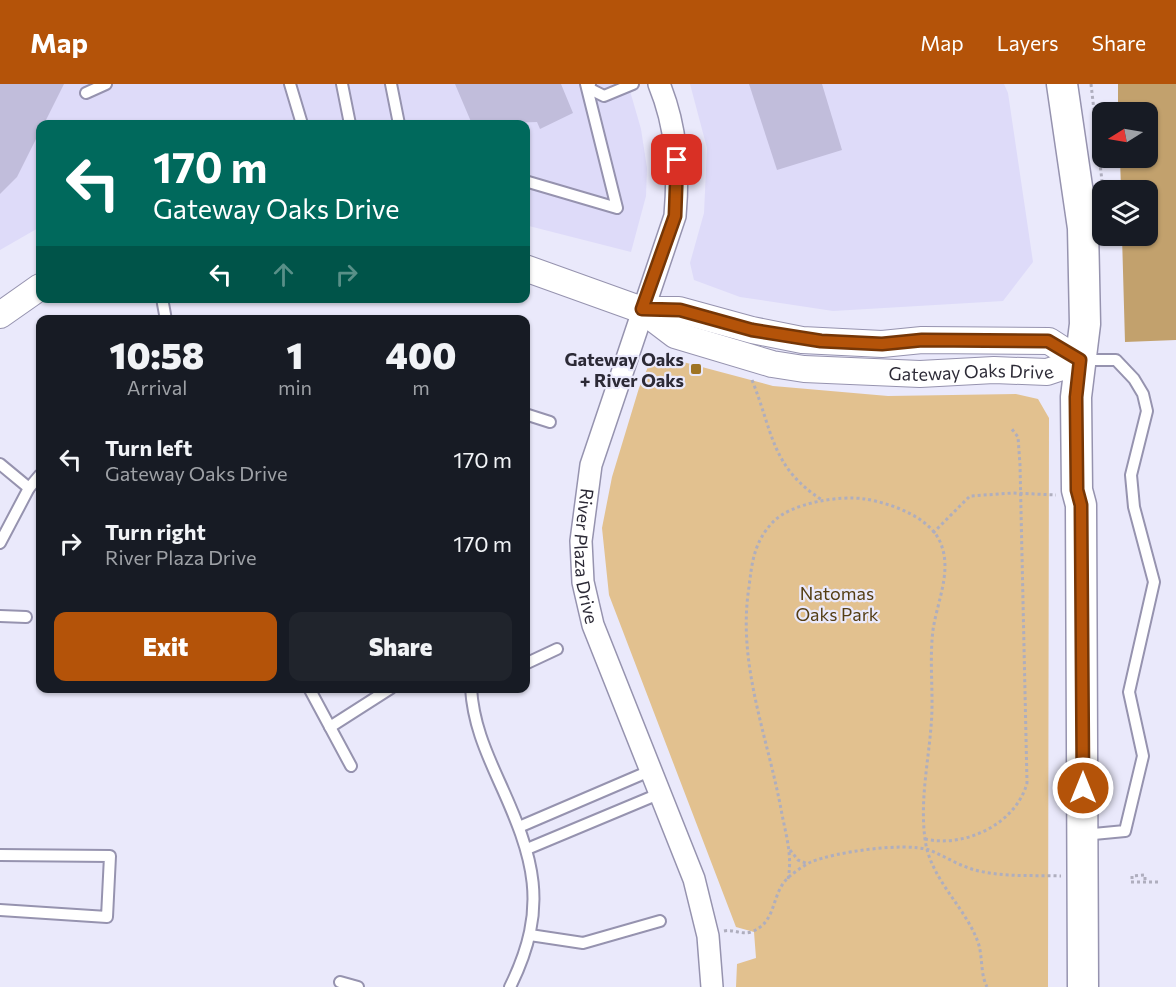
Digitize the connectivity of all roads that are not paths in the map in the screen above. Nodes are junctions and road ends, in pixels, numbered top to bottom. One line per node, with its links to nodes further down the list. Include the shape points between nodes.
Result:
1 (106, 84): 9 (lane)
2 (290, 84): 10 (lane)
3 (342, 84): 11 (lane)
4 (391, 84): 12 (lane)
5 (633, 84): 8 (lane, via 604,96)
6 (659, 84): 16 (street, River Plaza Drive, via 675,135 675,216)
7 (1062, 84): 18 (main road, via 1083,228 1085,324)
8 (588, 85): 13 (lane, via 617,208)
9 (86, 93)
10 (301, 120)
11 (349, 120)
12 (398, 120)
13 (530, 182)
14 (530, 270): 16 (street, Gateway Oaks Drive)
15 (36, 290): 17 (street)
16 (642, 309): 18 (street, Gateway Oaks Drive, via 680,310 752,330 821,341 1048,341); 18 (street, Gateway Oaks Drive, via 675,335 804,369 920,374 966,370 1047,372); 34 (street, River Plaza Drive, via 591,465 581,541 583,582 593,625)
17 (0, 315)
18 (1080, 360): 37 (main road, via 1076,397 1077,490 1081,505); 37 (lane, via 1116,360 1143,394 1147,411 1131,475 1134,507 1154,582 1129,692 1143,756 1125,831)
19 (530, 416): 20 (lane)
20 (550, 422)
21 (0, 464): 23 (lane)
22 (36, 480): 23 (lane)
23 (29, 488): 24 (lane)
24 (0, 543)
25 (0, 616): 26 (lane)
26 (26, 616)
27 (557, 649): 28 (lane)
28 (530, 662)
29 (312, 693): 32 (lane)
30 (383, 693): 32 (lane)
31 (473, 693): 36 (lane, via 482,742)
32 (330, 727): 33 (lane)
33 (351, 766)
34 (652, 770): 35 (street, River Plaza Drive); 36 (lane)
35 (661, 793): 38 (lane); 46 (street, River Plaza Drive, via 694,879 708,936)
36 (519, 827): 38 (lane)
37 (1083, 835): 47 (main road)
38 (527, 849): 42 (lane, via 534,897)
39 (0, 855): 40 (lane, via 110,856 107,917)
40 (0, 910)
41 (660, 921): 42 (lane, via 583,943)
42 (530, 935): 45 (lane)
43 (340, 982): 44 (lane)
44 (358, 987)
45 (510, 987)
46 (712, 987)
47 (1083, 987)

